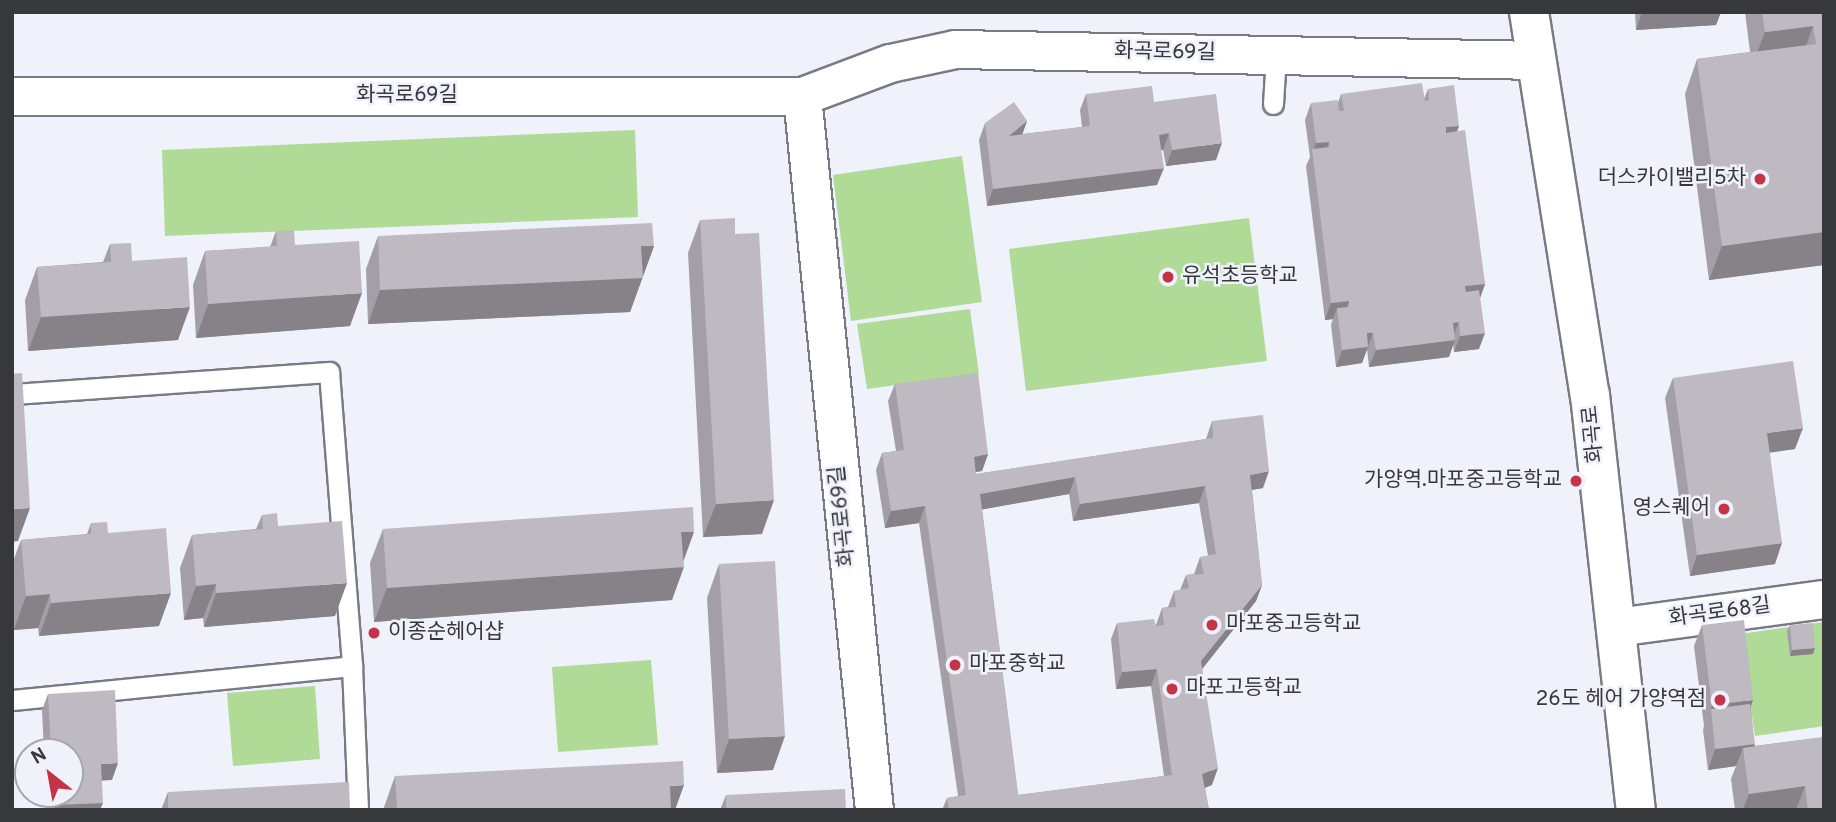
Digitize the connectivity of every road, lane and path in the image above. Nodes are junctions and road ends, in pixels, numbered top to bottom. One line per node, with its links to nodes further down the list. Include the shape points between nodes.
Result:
1 (1530, 12): 3 (main road, 화곡로)
2 (1276, 55): 3 (street, 화곡로69길); 5 (street, 화곡로69길, via 955,49 890,63); 6 (lane)
3 (1536, 60): 9 (main road, 화곡로, via 1590,395)
4 (12, 96): 5 (street, 화곡로69길)
5 (802, 96): 13 (street, 화곡로69길)
6 (1273, 104)
7 (12, 394): 10 (lane, via 329,372)
8 (1824, 599): 9 (street, 화곡로68길)
9 (1616, 627): 14 (main road, 화곡로)
10 (352, 666): 11 (lane); 12 (lane)
11 (12, 700)
12 (358, 810)
13 (874, 810)
14 (1636, 810)

